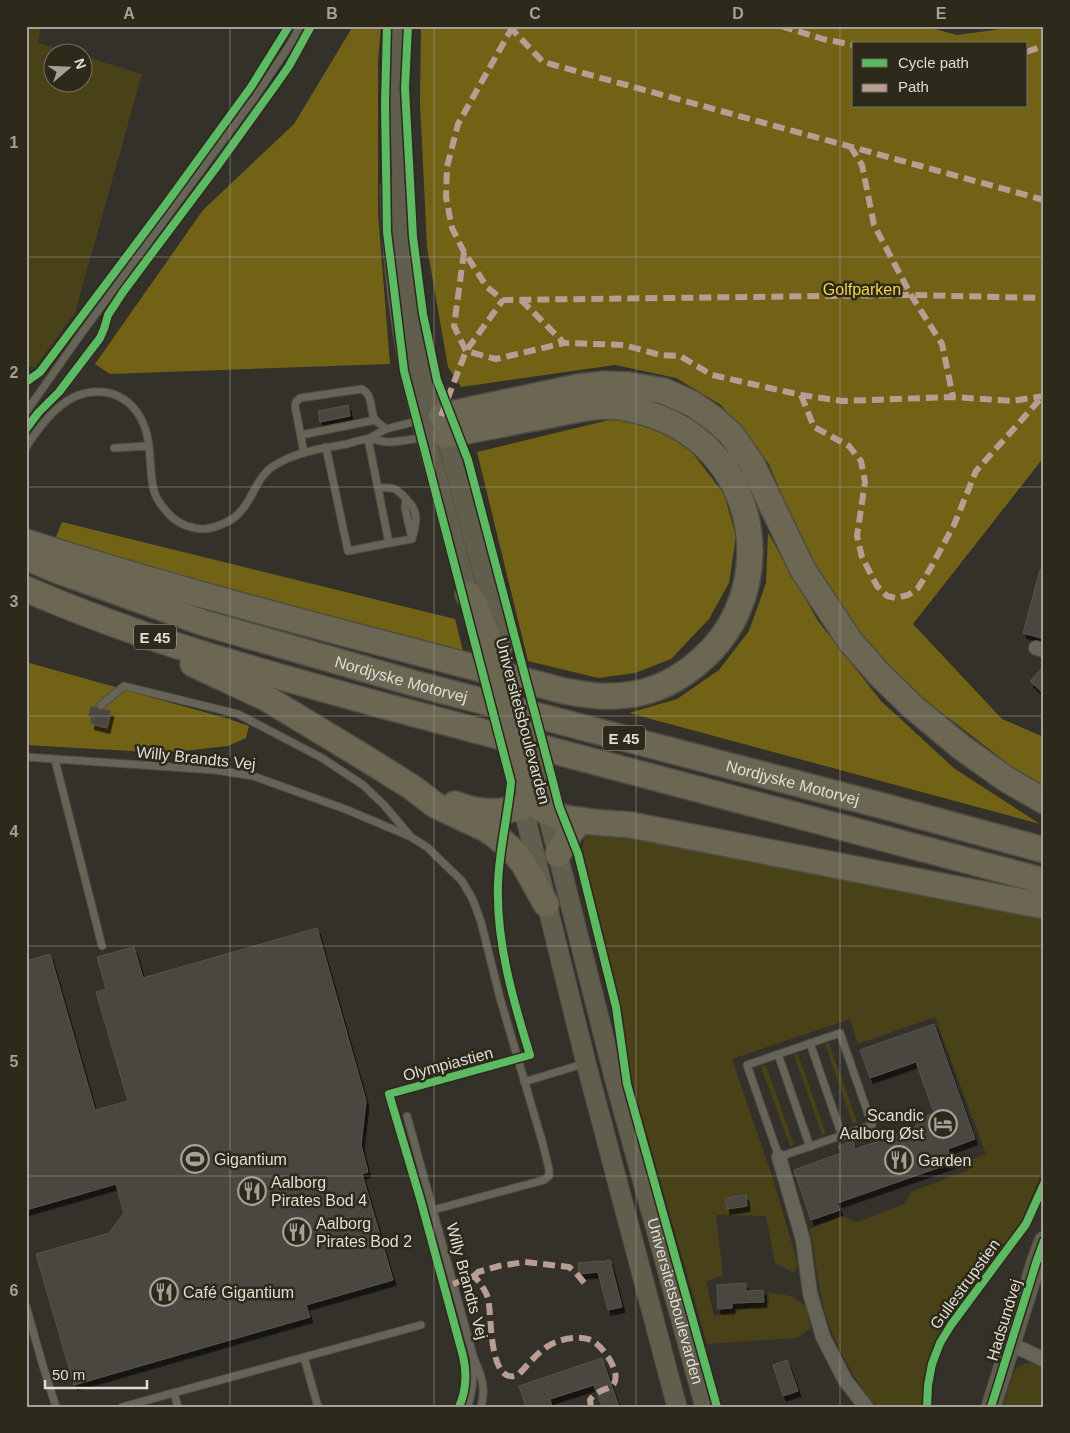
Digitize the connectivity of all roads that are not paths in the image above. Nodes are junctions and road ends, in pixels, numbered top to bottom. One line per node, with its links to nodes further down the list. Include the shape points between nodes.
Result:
1 (300, 26): 4 (lane, via 255,97)
2 (392, 26): 7 (main road, Universitetsboulevarden, via 390,182 398,300 405,346)
3 (401, 26): 7 (main road, Universitetsboulevarden, via 401,173 407,250)
4 (26, 412)
5 (375, 420): 6 (lane); 8 (lane); 8 (lane, via 369,396 362,389 303,397 295,406)
6 (386, 429): 7 (lane); 9 (lane)
7 (434, 430): 9 (lane, via 389,442); 16 (highway, via 585,408 618,407 649,413 679,426 705,446 726,470 741,499 749,531 750,563 744,595 731,624 712,650 688,672 659,687 628,695 596,697 215,598); 20 (main road, Universitetsboulevarden); 21 (main road, Universitetsboulevarden); 27 (highway, via 578,387 604,384 664,391 691,403 731,434 742,449 803,570 850,641 879,674 961,747)
8 (301, 435): 14 (lane)
9 (368, 439): 12 (lane); 15 (lane)
10 (148, 446): 11 (lane, via 142,418 131,404 116,395 99,391 81,393 64,402 38,427); 13 (lane); 14 (lane, via 154,492 160,504 178,522 201,530 236,517 265,472)
11 (26, 447)
12 (326, 447): 14 (lane); 17 (lane, via 348,551)
13 (114, 448)
14 (304, 453)
15 (378, 488): 17 (lane); 17 (lane, via 391,487 406,499 412,539)
16 (26, 542)
17 (389, 543)
18 (26, 557): 30 (highway, Nordjyske Motorvej / E 45, via 204,623 252,637 413,683)
19 (30, 591): 25 (highway, via 266,698); 32 (highway, Nordjyske Motorvej / E 45, via 111,622 278,677)
20 (468, 594): 21 (highway)
21 (491, 644): 26 (highway, bridge)
22 (101, 705): 29 (lane, Willy Brandts Vej, via 124,686 238,714 322,758 363,785 384,804)
23 (26, 757): 24 (lane, Willy Brandts Vej)
24 (55, 760): 29 (lane, Willy Brandts Vej, via 215,770 253,776); 35 (lane)
25 (413, 788): 26 (highway, via 469,810 494,811 508,810); 33 (highway, via 435,805 486,829 502,841 523,863)
26 (532, 792): 28 (highway, via 564,818); 31 (main road, Universitetsboulevarden); 33 (main road, Universitetsboulevarden)
27 (1044, 801)
28 (580, 820): 31 (highway); 34 (highway, via 631,825)
29 (411, 837): 39 (lane, Willy Brandts Vej, via 448,866 473,900)
30 (1044, 850)
31 (558, 854): 60 (main road, Universitetsboulevarden, via 615,1081)
32 (1044, 881)
33 (546, 904): 38 (main road, Universitetsboulevarden)
34 (1044, 906)
35 (102, 946)
36 (810, 1044): 37 (lane); 41 (lane); 41 (lane, via 840,1033 872,1125)
37 (778, 1054): 42 (lane); 43 (lane, via 747,1065)
38 (586, 1063): 39 (lane); 59 (main road, Universitetsboulevarden)
39 (524, 1082): 44 (lane, Willy Brandts Vej, via 549,1176)
40 (407, 1116): 44 (lane, Willy Brandts Vej)
41 (842, 1136): 42 (lane)
42 (810, 1146): 43 (lane)
43 (779, 1157): 61 (street, via 803,1240 810,1293 823,1338 845,1380)
44 (433, 1210): 50 (lane, Willy Brandts Vej)
45 (1044, 1241): 48 (main road, Hadsundvej)
46 (26, 1306): 53 (lane)
47 (421, 1325): 49 (lane)
48 (1011, 1346): 51 (street); 62 (main road, Hadsundvej)
49 (304, 1357): 52 (lane); 56 (lane)
50 (474, 1359): 57 (lane, Willy Brandts Vej); 58 (lane, Willy Brandts Vej, via 484,1389)
51 (1044, 1360)
52 (174, 1393): 54 (lane); 55 (lane)
53 (56, 1407)
54 (122, 1407)
55 (178, 1407)
56 (318, 1407)
57 (468, 1407)
58 (481, 1407)
59 (677, 1407)
60 (705, 1407)
61 (866, 1407)
62 (991, 1407)

